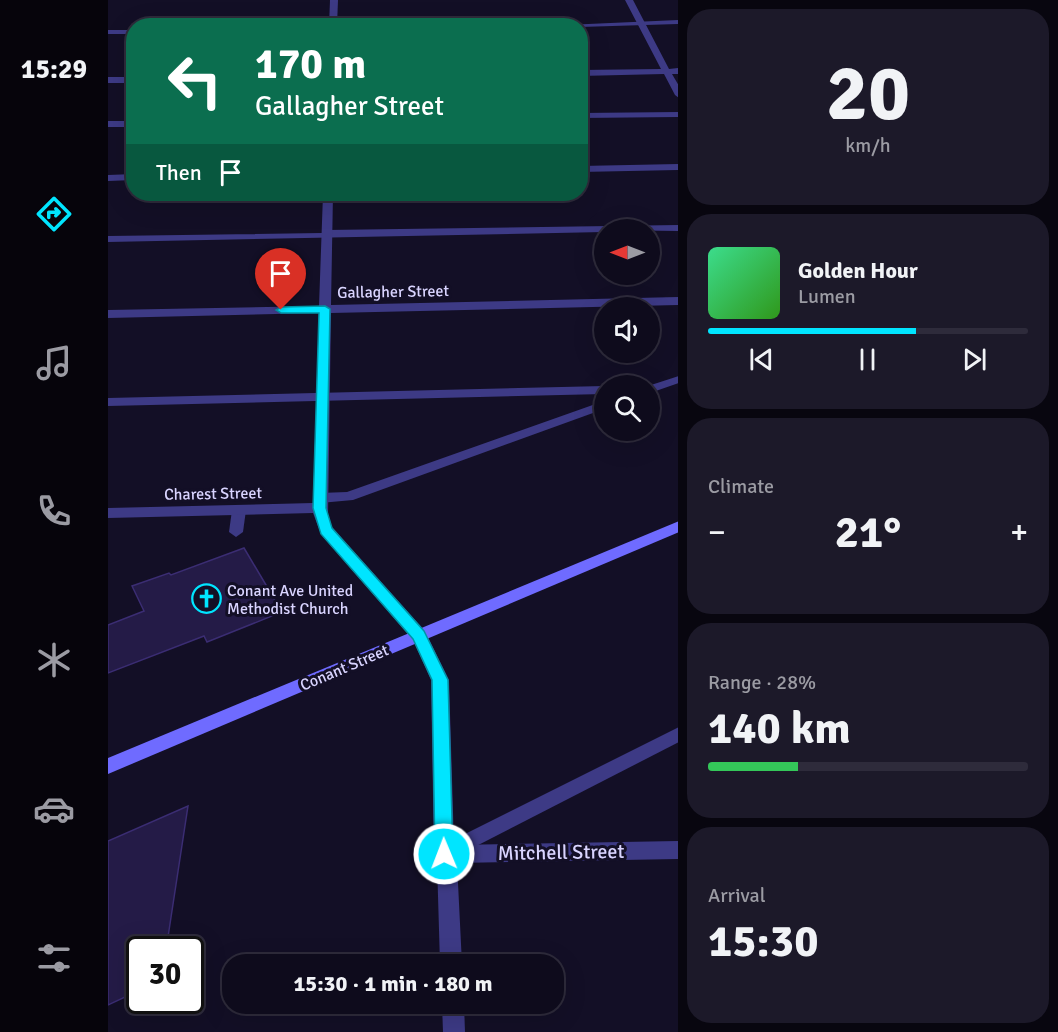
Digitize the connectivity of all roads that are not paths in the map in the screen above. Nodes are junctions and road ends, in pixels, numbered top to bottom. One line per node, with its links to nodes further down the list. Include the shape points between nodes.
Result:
1 (334, 0): 3 (street)
2 (629, 0): 5 (street)
3 (333, 18)
4 (678, 22): 5 (lane)
5 (640, 23): 6 (lane); 9 (street)
6 (588, 25)
7 (108, 32): 8 (lane)
8 (126, 32)
9 (666, 71): 10 (street); 11 (street); 14 (street)
10 (678, 71)
11 (588, 73)
12 (108, 80): 13 (street)
13 (126, 80)
14 (678, 95)
15 (678, 114): 16 (lane)
16 (588, 116)
17 (108, 124): 18 (lane)
18 (126, 124)
19 (678, 167): 20 (street)
20 (588, 169)
21 (126, 177): 22 (street)
22 (108, 178)
23 (328, 201): 25 (street)
24 (678, 228): 25 (lane)
25 (327, 234): 26 (lane); 28 (street)
26 (108, 239)
27 (678, 301): 28 (street, Gallagher Street)
28 (325, 309): 29 (street, Gallagher Street); 33 (street)
29 (108, 314)
30 (678, 379): 31 (lane)
31 (660, 385)
32 (594, 390): 33 (lane)
33 (322, 396): 34 (lane); 36 (street)
34 (108, 402)
35 (594, 409): 36 (lane, via 348,497)
36 (320, 503): 37 (street, Charest Street); 41 (street, via 326,530)
37 (239, 510): 38 (street, Charest Street); 40 (lane)
38 (108, 513)
39 (678, 526): 41 (main road, Conant Street)
40 (236, 532)
41 (419, 636): 43 (main road, Conant Street); 45 (street, via 440,680)
42 (678, 734): 45 (lane)
43 (108, 766)
44 (678, 850): 45 (street, Mitchell Street)
45 (445, 858): 46 (street)
46 (450, 954)
47 (453, 1014): 48 (street)
48 (454, 1032)

